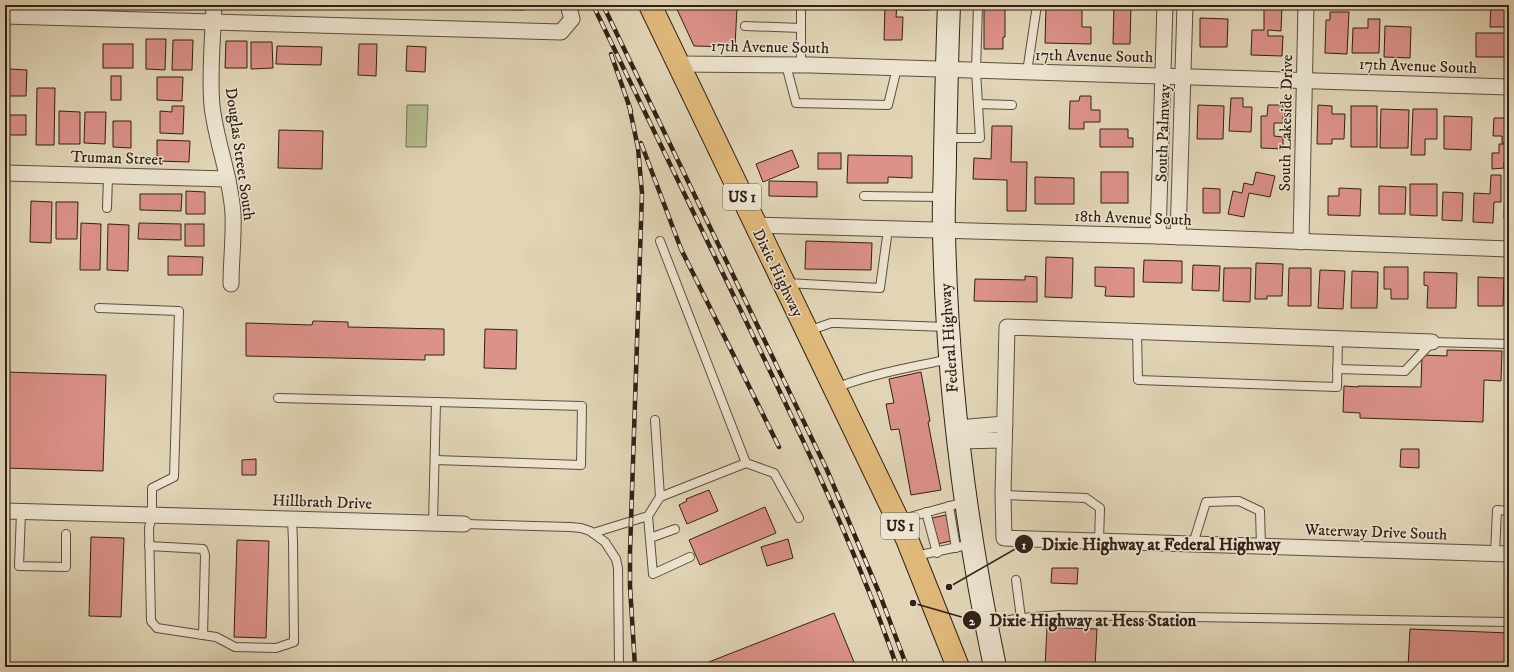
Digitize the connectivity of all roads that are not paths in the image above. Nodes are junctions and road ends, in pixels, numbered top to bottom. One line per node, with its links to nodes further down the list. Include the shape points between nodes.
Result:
1 (214, 5): 13 (street, Douglas Street South)
2 (650, 5): 16 (main road, Dixie Highway / US 1)
3 (801, 5): 15 (lane)
4 (949, 5): 19 (main road, Federal Highway)
5 (978, 5): 20 (lane)
6 (1037, 5): 21 (lane)
7 (1166, 5): 22 (street, South Palmway)
8 (1185, 5): 23 (street, South Palmway)
9 (1306, 5): 24 (street, South Lakeside Drive)
10 (30, 11): 12 (street); 13 (street)
11 (570, 12): 13 (street, via 561,32)
12 (5, 16)
13 (214, 22): 31 (street, Douglas Street South, via 212,106)
14 (745, 26): 15 (lane)
15 (801, 28): 17 (lane)
16 (678, 64): 17 (street, 17th Avenue South); 35 (main road, Dixie Highway / US 1)
17 (793, 65): 18 (street, 17th Avenue South); 18 (lane, via 796,102 880,105 888,105)
18 (897, 68): 19 (street, 17th Avenue South)
19 (947, 70): 20 (street, 17th Avenue South); 28 (main road, Federal Highway)
20 (976, 71): 21 (street, 17th Avenue South); 26 (lane)
21 (1027, 72): 22 (street, 17th Avenue South)
22 (1163, 75): 23 (street, 17th Avenue South); 38 (street, South Palmway)
23 (1183, 76): 24 (street, 17th Avenue South); 39 (street, South Palmway)
24 (1305, 81): 25 (street, 17th Avenue South); 41 (street, South Lakeside Drive)
25 (1509, 87)
26 (978, 104): 27 (lane); 28 (lane, via 980,138)
27 (1012, 105)
28 (945, 138): 33 (main road, Federal Highway)
29 (5, 173): 30 (street, Truman Street)
30 (108, 176): 31 (street, Truman Street); 34 (lane)
31 (228, 180): 44 (street, Douglas Street South, via 233,214)
32 (864, 196): 33 (lane)
33 (944, 197): 37 (main road, Federal Highway)
34 (107, 208)
35 (755, 225): 36 (street, 18th Avenue South); 43 (main road, Dixie Highway / US 1)
36 (888, 229): 37 (street, 18th Avenue South); 43 (lane, via 880,288)
37 (944, 230): 38 (street, 18th Avenue South); 46 (main road, Federal Highway)
38 (1158, 236): 39 (street, 18th Avenue South)
39 (1178, 237): 41 (street, 18th Avenue South)
40 (660, 241): 62 (lane)
41 (1301, 242): 42 (street, 18th Avenue South)
42 (1509, 249)
43 (784, 283): 47 (main road, Dixie Highway / US 1)
44 (231, 284)
45 (99, 308): 70 (lane, via 179,311 174,477 152,488)
46 (947, 327): 47 (lane, via 830,323); 52 (main road, Federal Highway)
47 (807, 331): 54 (main road, Dixie Highway / US 1)
48 (1136, 332): 49 (street); 53 (lane, via 1138,380 1337,387); 58 (street, Waterway Drive South, via 1007,327)
49 (1338, 339): 50 (street); 53 (lane)
50 (1432, 342): 51 (lane); 53 (lane, via 1405,371)
51 (1509, 344)
52 (950, 359): 54 (lane, via 856,380); 59 (main road, Federal Highway)
53 (1337, 369)
54 (835, 389): 74 (main road, US 1)
55 (278, 398): 56 (lane)
56 (436, 402): 61 (lane); 61 (lane, via 582,406 581,465)
57 (654, 420): 64 (lane)
58 (1005, 424): 59 (street); 60 (street, Waterway Drive South)
59 (957, 435): 60 (street); 65 (main road, Federal Highway)
60 (1004, 440): 63 (street, Waterway Drive South)
61 (435, 460): 75 (lane)
62 (746, 463): 64 (lane); 72 (lane, via 774,473)
63 (1003, 495): 81 (lane, via 1086,498 1100,508); 81 (street, Waterway Drive South, via 1004,538)
64 (660, 497): 71 (lane)
65 (958, 505): 69 (lane); 84 (main road, Federal Highway)
66 (5, 511): 68 (street, Hillbrath Drive)
67 (1509, 511): 87 (lane, via 1497,510)
68 (21, 512): 70 (street, Hillbrath Drive); 79 (lane, via 19,566 66,567)
69 (926, 512): 74 (lane); 86 (lane)
70 (152, 515): 73 (street, Hillbrath Drive); 83 (lane)
71 (648, 516): 78 (lane); 80 (lane)
72 (799, 518)
73 (292, 519): 75 (street, Hillbrath Drive); 94 (lane, via 294,642 276,648 236,647 216,637)
74 (898, 520): 88 (main road, US 1)
75 (433, 523): 76 (street, Hillbrath Drive)
76 (464, 524): 78 (lane, Hillbrath Drive, via 570,526)
77 (675, 529): 80 (lane)
78 (593, 533): 95 (lane, Hillbrath Drive, via 606,542 618,568)
79 (66, 534)
80 (650, 538): 89 (lane, via 653,574)
81 (1099, 541): 82 (street, Waterway Drive South)
82 (1194, 544): 85 (street, Waterway Drive South); 85 (lane, via 1206,502 1239,501 1260,511)
83 (148, 546): 94 (lane, via 151,621 157,628); 94 (lane, via 203,549)
84 (964, 546): 86 (lane); 93 (main road, Federal Highway)
85 (1261, 546): 87 (street, Waterway Drive South)
86 (937, 552): 88 (lane)
87 (1502, 554)
88 (914, 556): 96 (main road, US 1)
89 (690, 557)
90 (1016, 580): 91 (lane)
91 (1021, 618): 92 (lane, via 1062,615); 93 (lane)
92 (1509, 622)
93 (986, 624): 97 (main road, Federal Highway)
94 (203, 635)
95 (619, 667)
96 (958, 667)
97 (995, 667)

